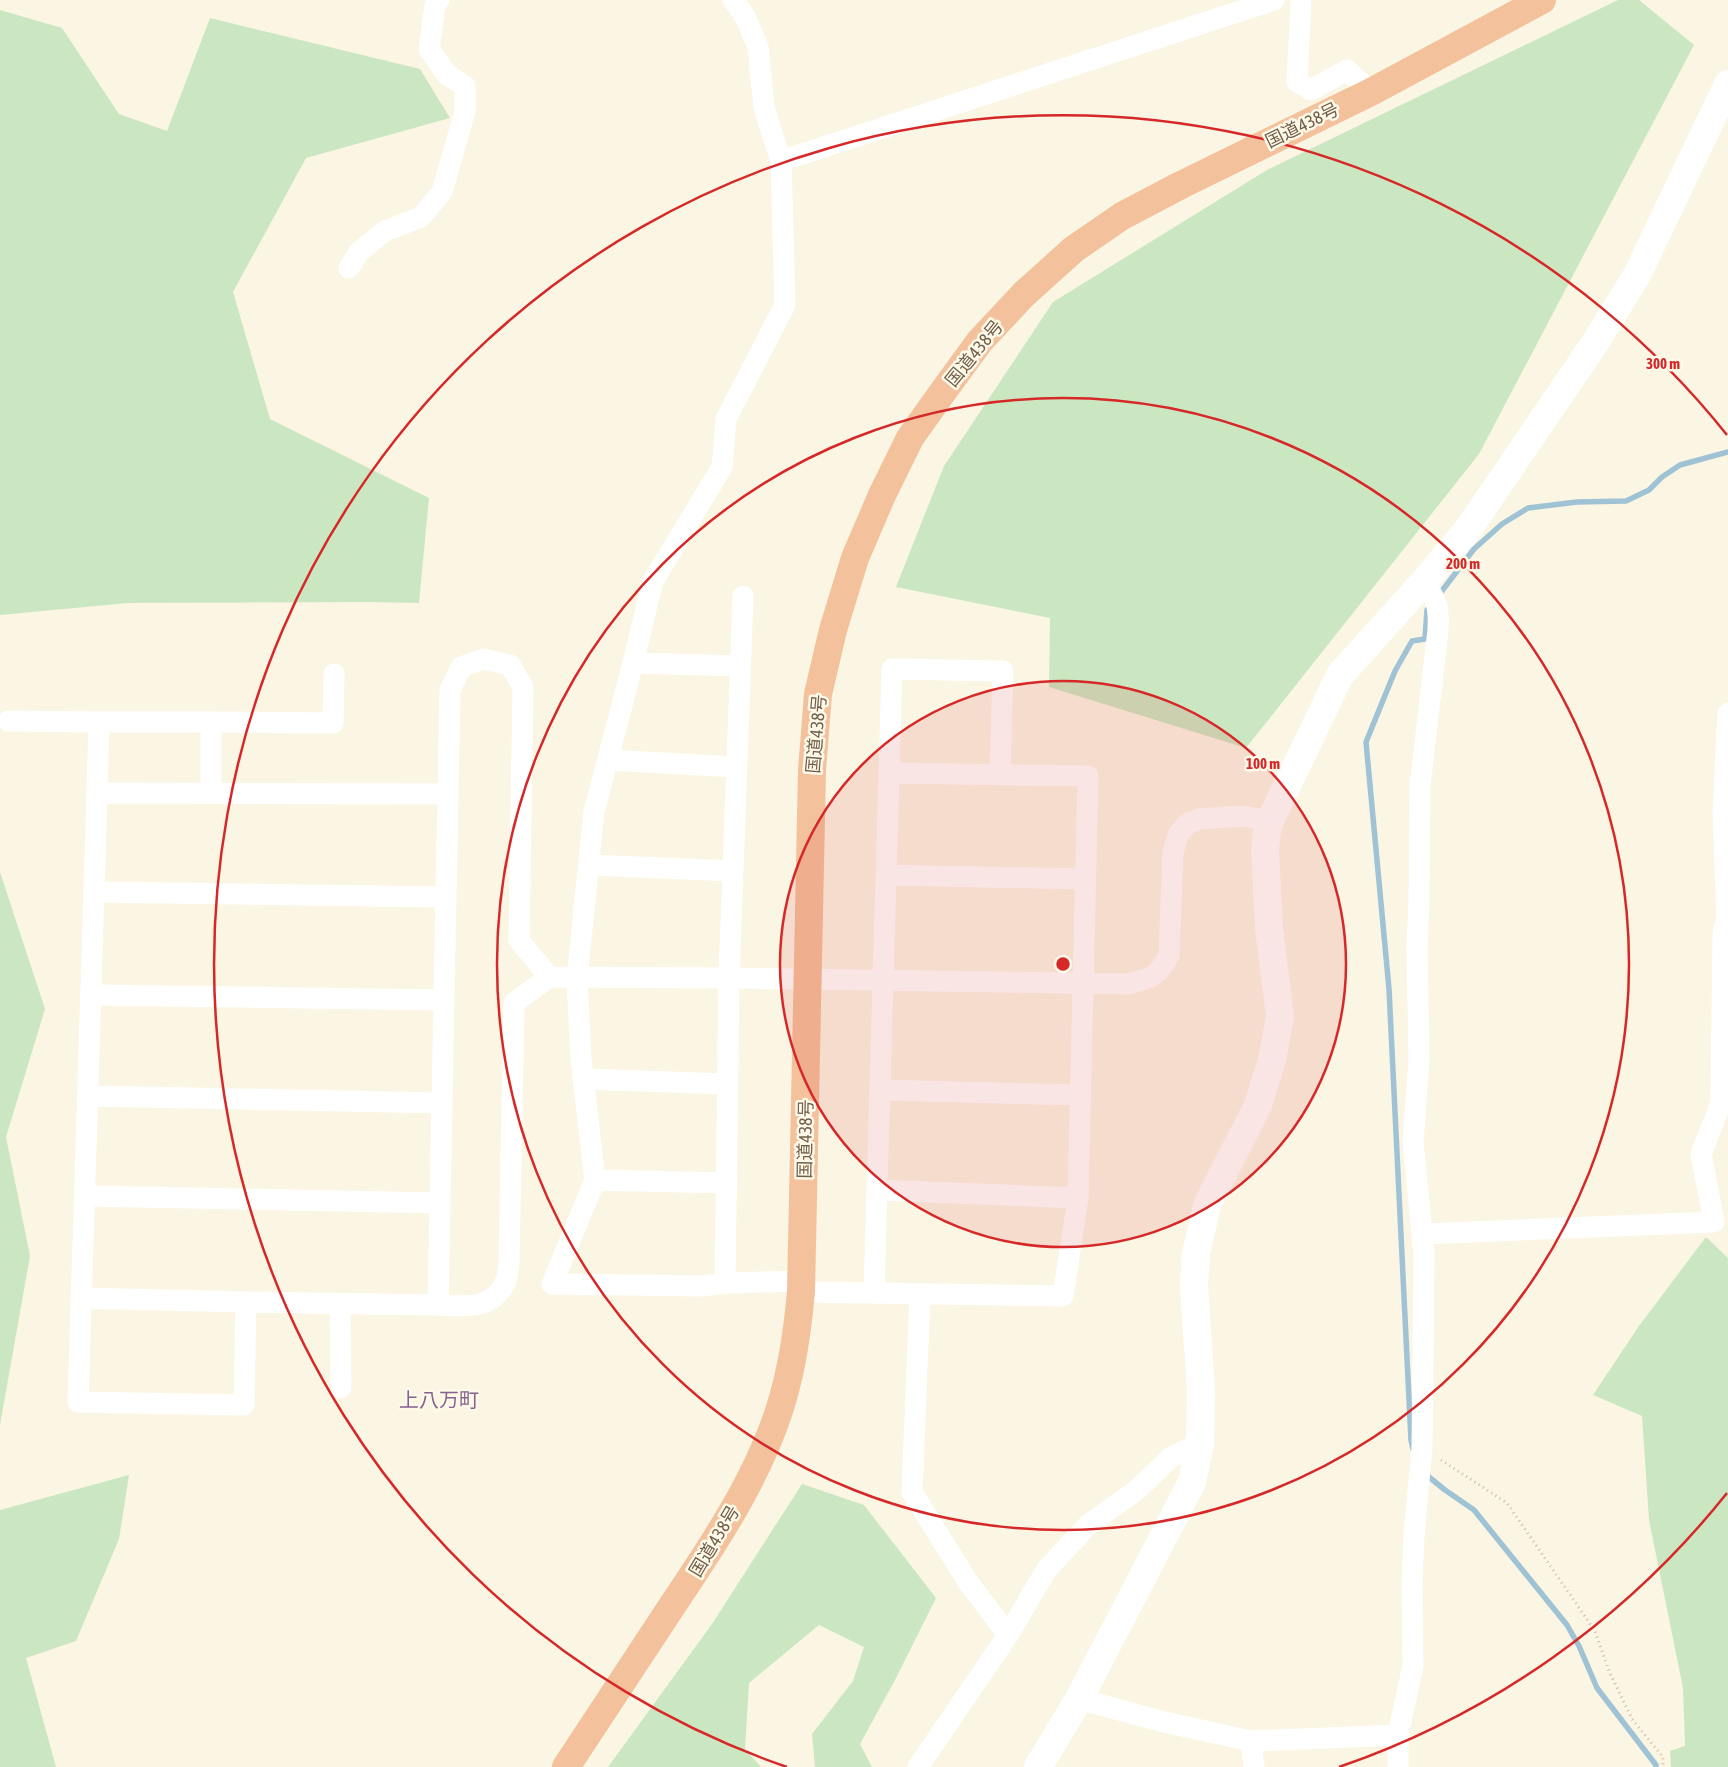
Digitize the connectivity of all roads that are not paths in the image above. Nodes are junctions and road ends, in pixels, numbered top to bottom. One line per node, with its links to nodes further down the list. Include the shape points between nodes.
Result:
1 (439, 0): 9 (street, via 435,5 429,49 447,75 464,86 465,111 442,192 421,217 385,231 360,252)
2 (733, 0): 8 (street, via 745,16 758,47 764,108)
3 (1274, 0): 8 (street)
4 (1301, 0): 7 (street, via 1297,82 1311,90 1347,70)
5 (1542, 0): 7 (highway, 国道438号)
6 (1728, 84): 10 (street, via 1637,274 1595,343 1469,528)
7 (1371, 92): 36 (highway, 国道438号, via 1172,189 1122,216 1074,249 1024,294 980,341 910,438 855,558 818,694 812,770)
8 (781, 161): 12 (street, via 785,305 726,419 722,466 653,581)
9 (348, 268)
10 (1430, 593): 26 (street, via 1340,675); 53 (street, via 1439,611 1420,786 1416,948 1419,1059 1413,1142)
11 (742, 596): 13 (street)
12 (633, 663): 13 (street); 19 (street)
13 (740, 666): 20 (street)
14 (334, 674): 18 (street, via 334,723)
15 (1728, 714): 53 (street, via 1723,814 1727,917 1723,933 1721,1103 1701,1154 1714,1222)
16 (8, 721): 17 (street)
17 (99, 722): 18 (street); 23 (street)
18 (211, 722): 24 (street)
19 (608, 760): 20 (street); 27 (street, via 594,812)
20 (736, 767): 28 (street)
21 (889, 773): 22 (street); 22 (street, via 892,669 1002,671); 29 (street)
22 (1000, 775): 30 (street, via 1088,776)
23 (98, 793): 24 (street); 31 (street)
24 (211, 793): 25 (street)
25 (448, 794): 32 (street); 33 (street, via 450,690 461,667 483,659 510,665 523,687 519,940)
26 (1270, 821): 38 (street, via 1243,816 1215,817 1199,818 1187,824 1178,835 1173,854 1169,955 1162,969 1150,979 1127,984); 63 (street, via 1265,849 1269,929 1280,1016 1272,1060 1258,1105 1207,1205 1196,1254 1194,1285 1201,1391)
27 (589, 865): 28 (street); 34 (street)
28 (733, 871): 35 (street)
29 (887, 875): 30 (street); 37 (street)
30 (1085, 879): 38 (street)
31 (94, 892): 32 (street); 39 (street)
32 (446, 897): 40 (street)
33 (549, 977): 34 (street); 61 (street, via 514,1003 506,1280 493,1299 474,1306)
34 (577, 978): 35 (street); 41 (street)
35 (729, 978): 36 (street); 42 (street)
36 (808, 980): 37 (street); 55 (highway, 国道438号)
37 (884, 981): 38 (street); 43 (street)
38 (1082, 983): 45 (street)
39 (91, 995): 40 (street); 44 (street)
40 (444, 1000): 46 (street)
41 (583, 1079): 42 (street); 47 (street)
42 (728, 1084): 48 (street)
43 (880, 1090): 45 (street); 49 (street)
44 (88, 1096): 46 (street); 50 (street)
45 (1080, 1096): 51 (street)
46 (442, 1104): 52 (street)
47 (595, 1180): 48 (street); 54 (street, via 552,1284 701,1286)
48 (727, 1183): 54 (street)
49 (877, 1190): 51 (street); 56 (street)
50 (85, 1196): 52 (street); 58 (street)
51 (1078, 1198): 57 (street, via 1063,1296)
52 (440, 1203): 61 (street)
53 (1423, 1234): 66 (street, via 1425,1308 1421,1459 1413,1575 1413,1666)
54 (725, 1283): 55 (street)
55 (801, 1287): 56 (street); 68 (highway, 国道438号, via 796,1344 789,1375 779,1411 750,1479 694,1574)
56 (874, 1293): 57 (street)
57 (920, 1294): 64 (street, via 912,1492 968,1582)
58 (81, 1298): 59 (street); 59 (street, via 78,1402 244,1405)
59 (246, 1302): 60 (street)
60 (340, 1304): 61 (street); 62 (street)
61 (438, 1305)
62 (341, 1388)
63 (1200, 1444): 64 (street, via 1171,1457 1137,1490 1089,1524 1047,1569); 65 (street, via 1192,1482)
64 (1008, 1635): 69 (street)
65 (1079, 1699): 67 (street); 70 (street)
66 (1398, 1734): 67 (street); 72 (street)
67 (1251, 1741): 71 (street)
68 (566, 1767)
69 (918, 1767)
70 (1038, 1767)
71 (1254, 1767)
72 (1398, 1767)

